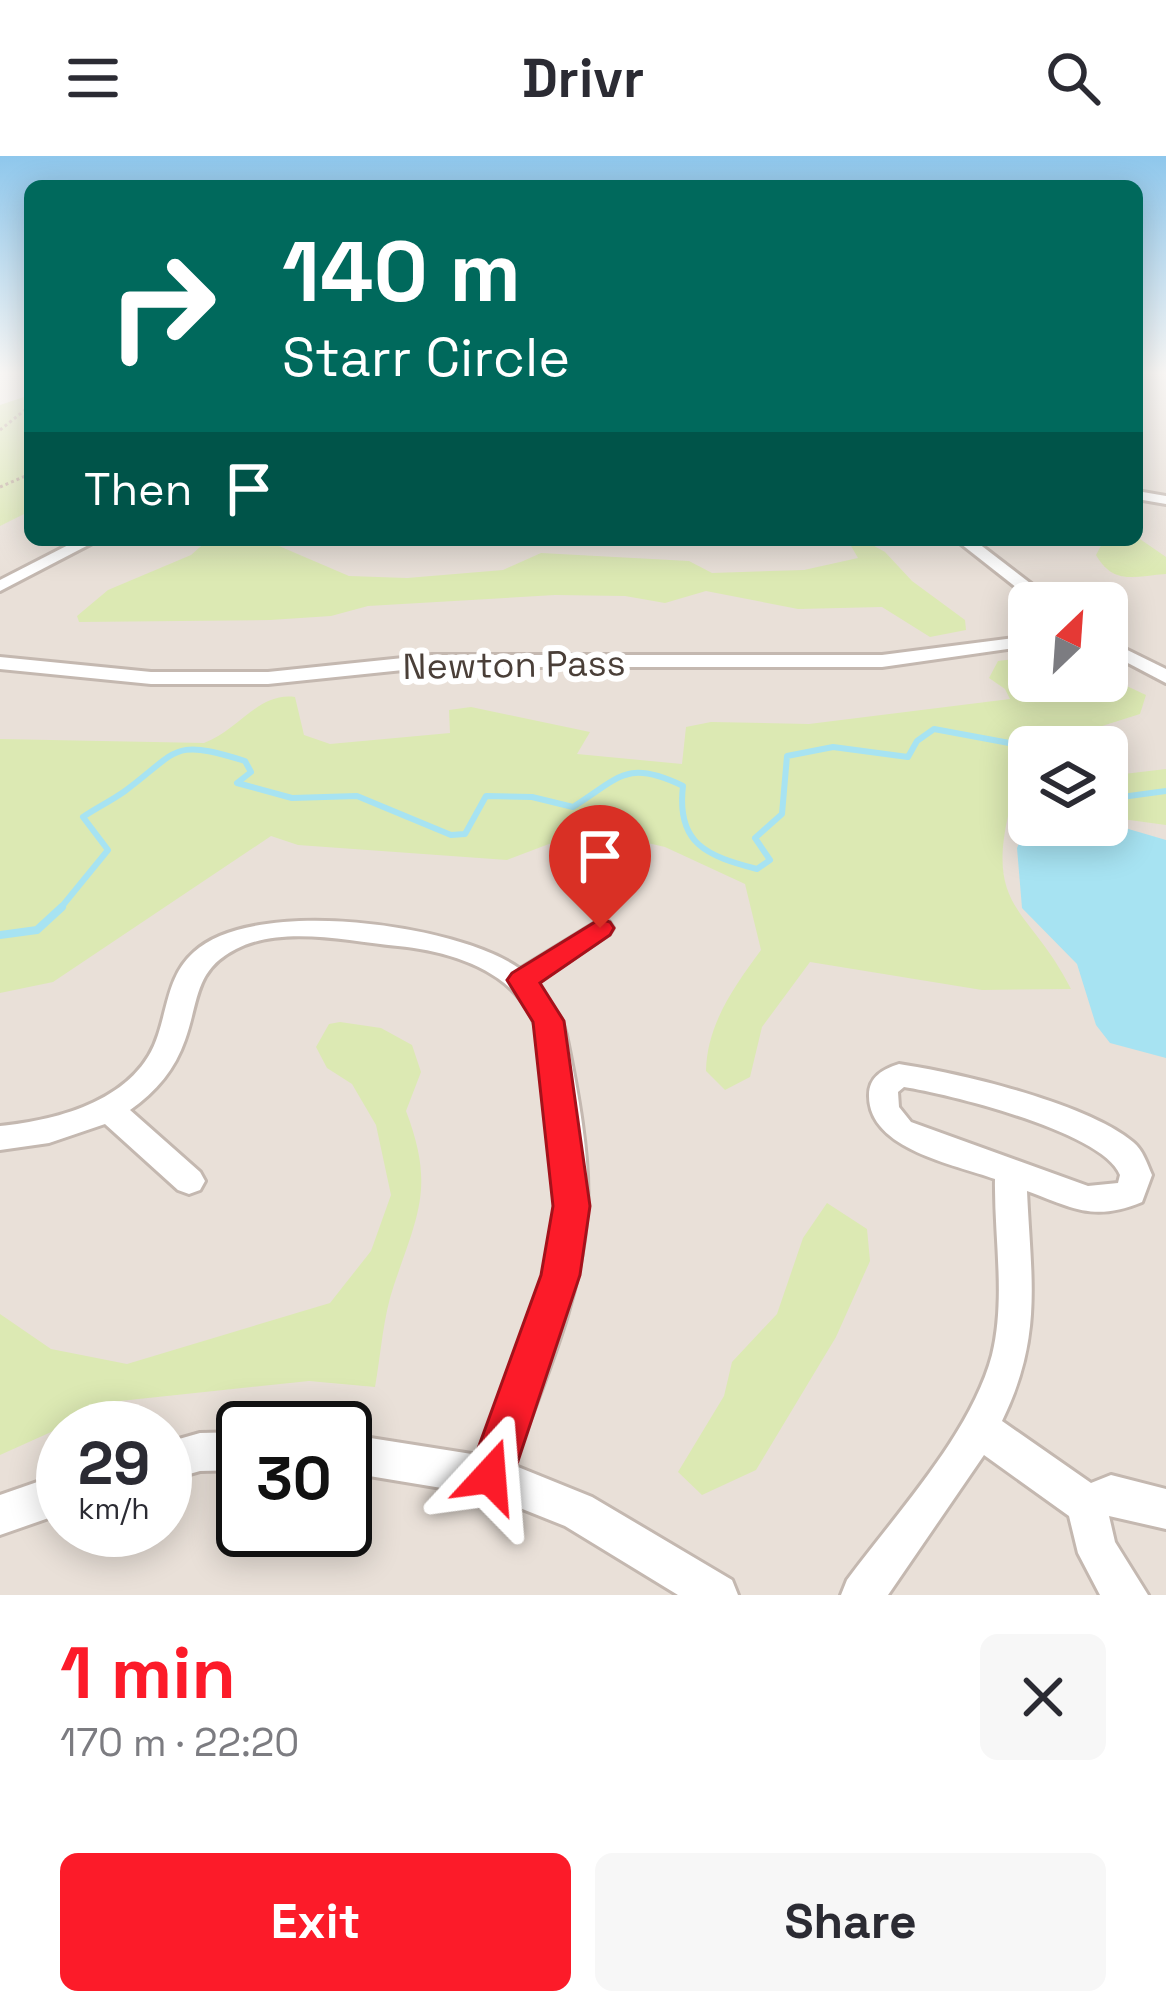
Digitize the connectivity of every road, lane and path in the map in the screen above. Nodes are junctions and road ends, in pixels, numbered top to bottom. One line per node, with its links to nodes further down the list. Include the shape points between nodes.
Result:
1 (78, 546): 4 (street)
2 (972, 546): 3 (street)
3 (1019, 582)
4 (0, 586)
5 (1008, 644): 7 (street, Newton Pass, via 882,661 432,662 268,678 151,678)
6 (1128, 656): 8 (street)
7 (0, 663)
8 (1166, 677)
9 (600, 928): 10 (street)
10 (523, 980): 11 (street, via 470,952 414,938 272,928 238,937 208,953 182,982 158,1066); 17 (street, via 549,1021 572,1206 560,1275)
11 (109, 1109): 12 (street, via 34,1137); 14 (street)
12 (0, 1138)
13 (1011, 1172): 13 (street, via 1088,1200 1131,1192 1136,1175 1127,1154 1102,1137 938,1079 899,1076 883,1087 884,1110 900,1131); 15 (street, via 1015,1323 1007,1372)
14 (189, 1181)
15 (979, 1428): 19 (street); 23 (street)
16 (372, 1457): 17 (street)
17 (490, 1476): 22 (street, via 578,1511)
18 (36, 1502): 21 (street)
19 (1088, 1505): 20 (street, via 1112,1495); 24 (street, via 1106,1573)
20 (1166, 1509)
21 (0, 1515)
22 (718, 1595)
23 (862, 1595)
24 (1126, 1595)

